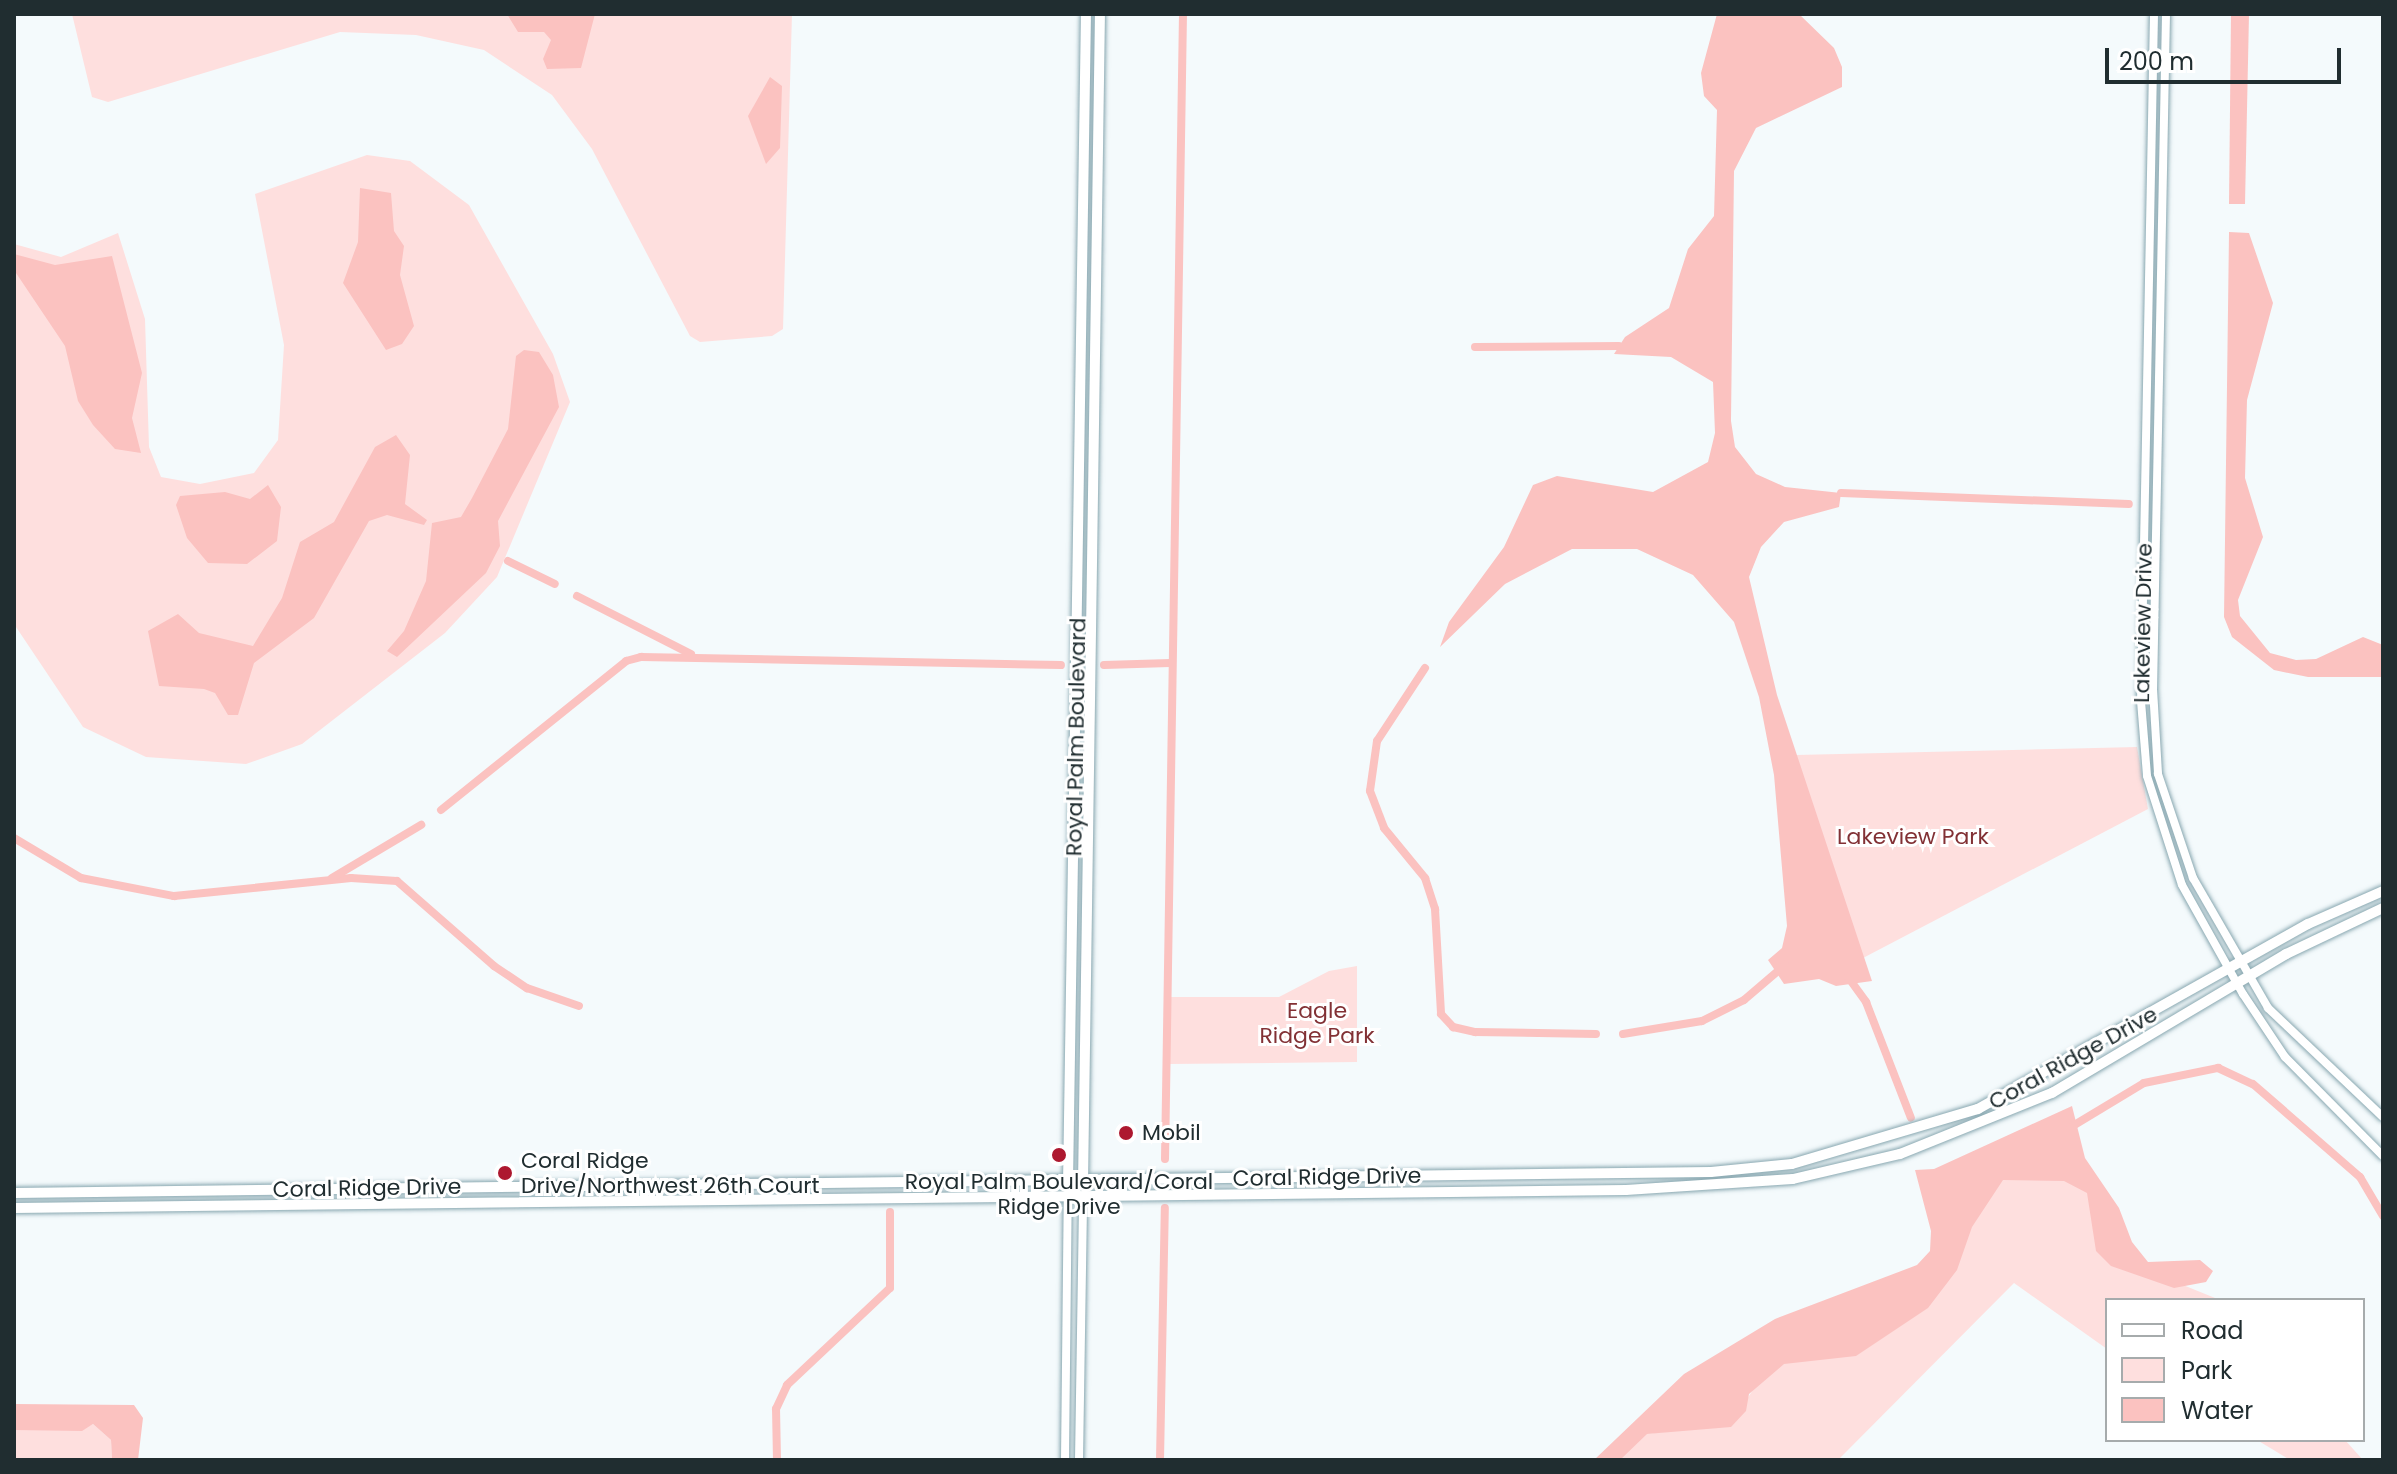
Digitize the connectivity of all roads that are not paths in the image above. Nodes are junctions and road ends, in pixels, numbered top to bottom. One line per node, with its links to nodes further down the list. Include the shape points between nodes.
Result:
1 (1086, 14): 13 (main road, Royal Palm Boulevard)
2 (1100, 14): 14 (main road, Royal Palm Boulevard)
3 (2154, 14): 8 (street, Lakeview Drive, via 2144,754 2172,860)
4 (2166, 14): 7 (street, Lakeview Drive, via 2153,731 2158,774 2178,842)
5 (2383, 891): 7 (main road, Coral Ridge Drive)
6 (2383, 908): 9 (main road, Coral Ridge Drive)
7 (2240, 963): 8 (main road, Coral Ridge Drive); 9 (street, Lakeview Drive)
8 (2229, 970): 10 (street, Lakeview Drive); 14 (main road, Coral Ridge Drive, via 1978,1109 1792,1164 1711,1172)
9 (2249, 976): 10 (main road, Coral Ridge Drive); 11 (street, Lakeview Drive, via 2294,1039)
10 (2237, 984): 12 (street, Lakeview Drive, via 2285,1057); 18 (main road, Coral Ridge Drive, via 2052,1093 1900,1154 1793,1179 1626,1190)
11 (2383, 1117)
12 (2383, 1156)
13 (1068, 1179): 14 (main road, Coral Ridge Drive); 15 (main road, Coral Ridge Drive); 17 (main road, Royal Palm Boulevard)
14 (1083, 1179): 18 (main road, Royal Palm Boulevard)
15 (746, 1183): 16 (main road, Coral Ridge Drive); 19 (main road)
16 (14, 1193)
17 (1068, 1194): 18 (main road, Coral Ridge Drive); 19 (main road, Coral Ridge Drive); 21 (street, Royal Palm Boulevard)
18 (1083, 1195): 22 (street, Royal Palm Boulevard)
19 (746, 1198): 20 (main road, Coral Ridge Drive)
20 (14, 1208)
21 (1065, 1460)
22 (1079, 1460)

